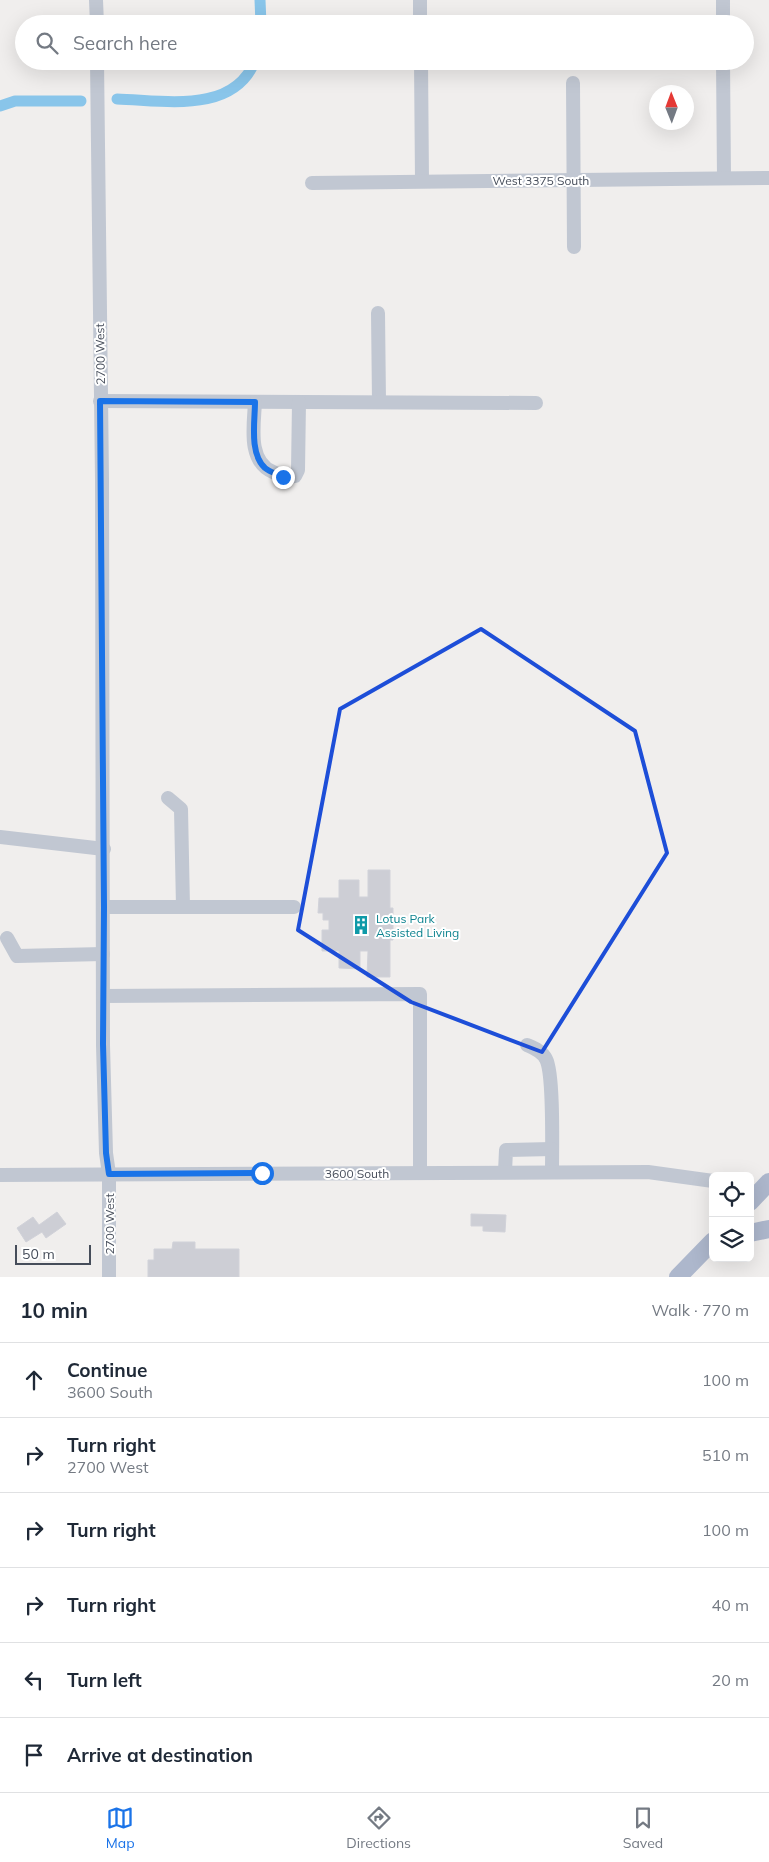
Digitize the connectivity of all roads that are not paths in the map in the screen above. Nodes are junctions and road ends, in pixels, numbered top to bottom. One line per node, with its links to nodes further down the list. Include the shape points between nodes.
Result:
1 (96, 0): 4 (street)
2 (420, 0): 5 (street)
3 (723, 0): 6 (street)
4 (97, 15)
5 (420, 15)
6 (723, 15)
7 (97, 70): 18 (street, 2700 West)
8 (421, 70): 14 (street)
9 (723, 70): 11 (street)
10 (573, 83): 13 (street)
11 (724, 178): 12 (street, West 3375 South); 13 (street, West 3375 South)
12 (769, 178)
13 (572, 180): 14 (street, West 3375 South); 16 (street)
14 (422, 181): 15 (street, West 3375 South)
15 (312, 183)
16 (574, 247)
17 (378, 312): 21 (street)
18 (100, 401): 19 (street); 25 (street, 2700 West)
19 (255, 402): 20 (street); 20 (street, via 258,460 266,469 283,477 296,476 298,470)
20 (299, 402): 21 (street)
21 (379, 402): 22 (street)
22 (536, 403)
23 (168, 798): 27 (street, via 181,809)
24 (0, 837): 25 (street)
25 (104, 849): 26 (street, 2700 West)
26 (104, 907): 27 (street); 30 (street, 2700 West)
27 (183, 907): 28 (street)
28 (294, 907)
29 (7, 938): 30 (street, via 17,956)
30 (103, 954): 31 (street, 2700 West)
31 (104, 996): 34 (street, via 420,994); 37 (street, 2700 West)
32 (527, 1044): 33 (street, via 547,1060)
33 (552, 1148): 35 (street, via 506,1150); 36 (street)
34 (420, 1172): 35 (street, 3600 South); 37 (street, 3600 South)
35 (505, 1172): 36 (street, 3600 South)
36 (552, 1172): 39 (street, 3600 South, via 648,1172)
37 (109, 1174): 38 (street, 3600 South); 45 (street, 2700 West)
38 (0, 1175)
39 (709, 1181)
40 (769, 1182): 41 (main road)
41 (757, 1198)
42 (769, 1230): 43 (main road)
43 (754, 1232)
44 (709, 1245): 46 (main road)
45 (109, 1277)
46 (678, 1277)

